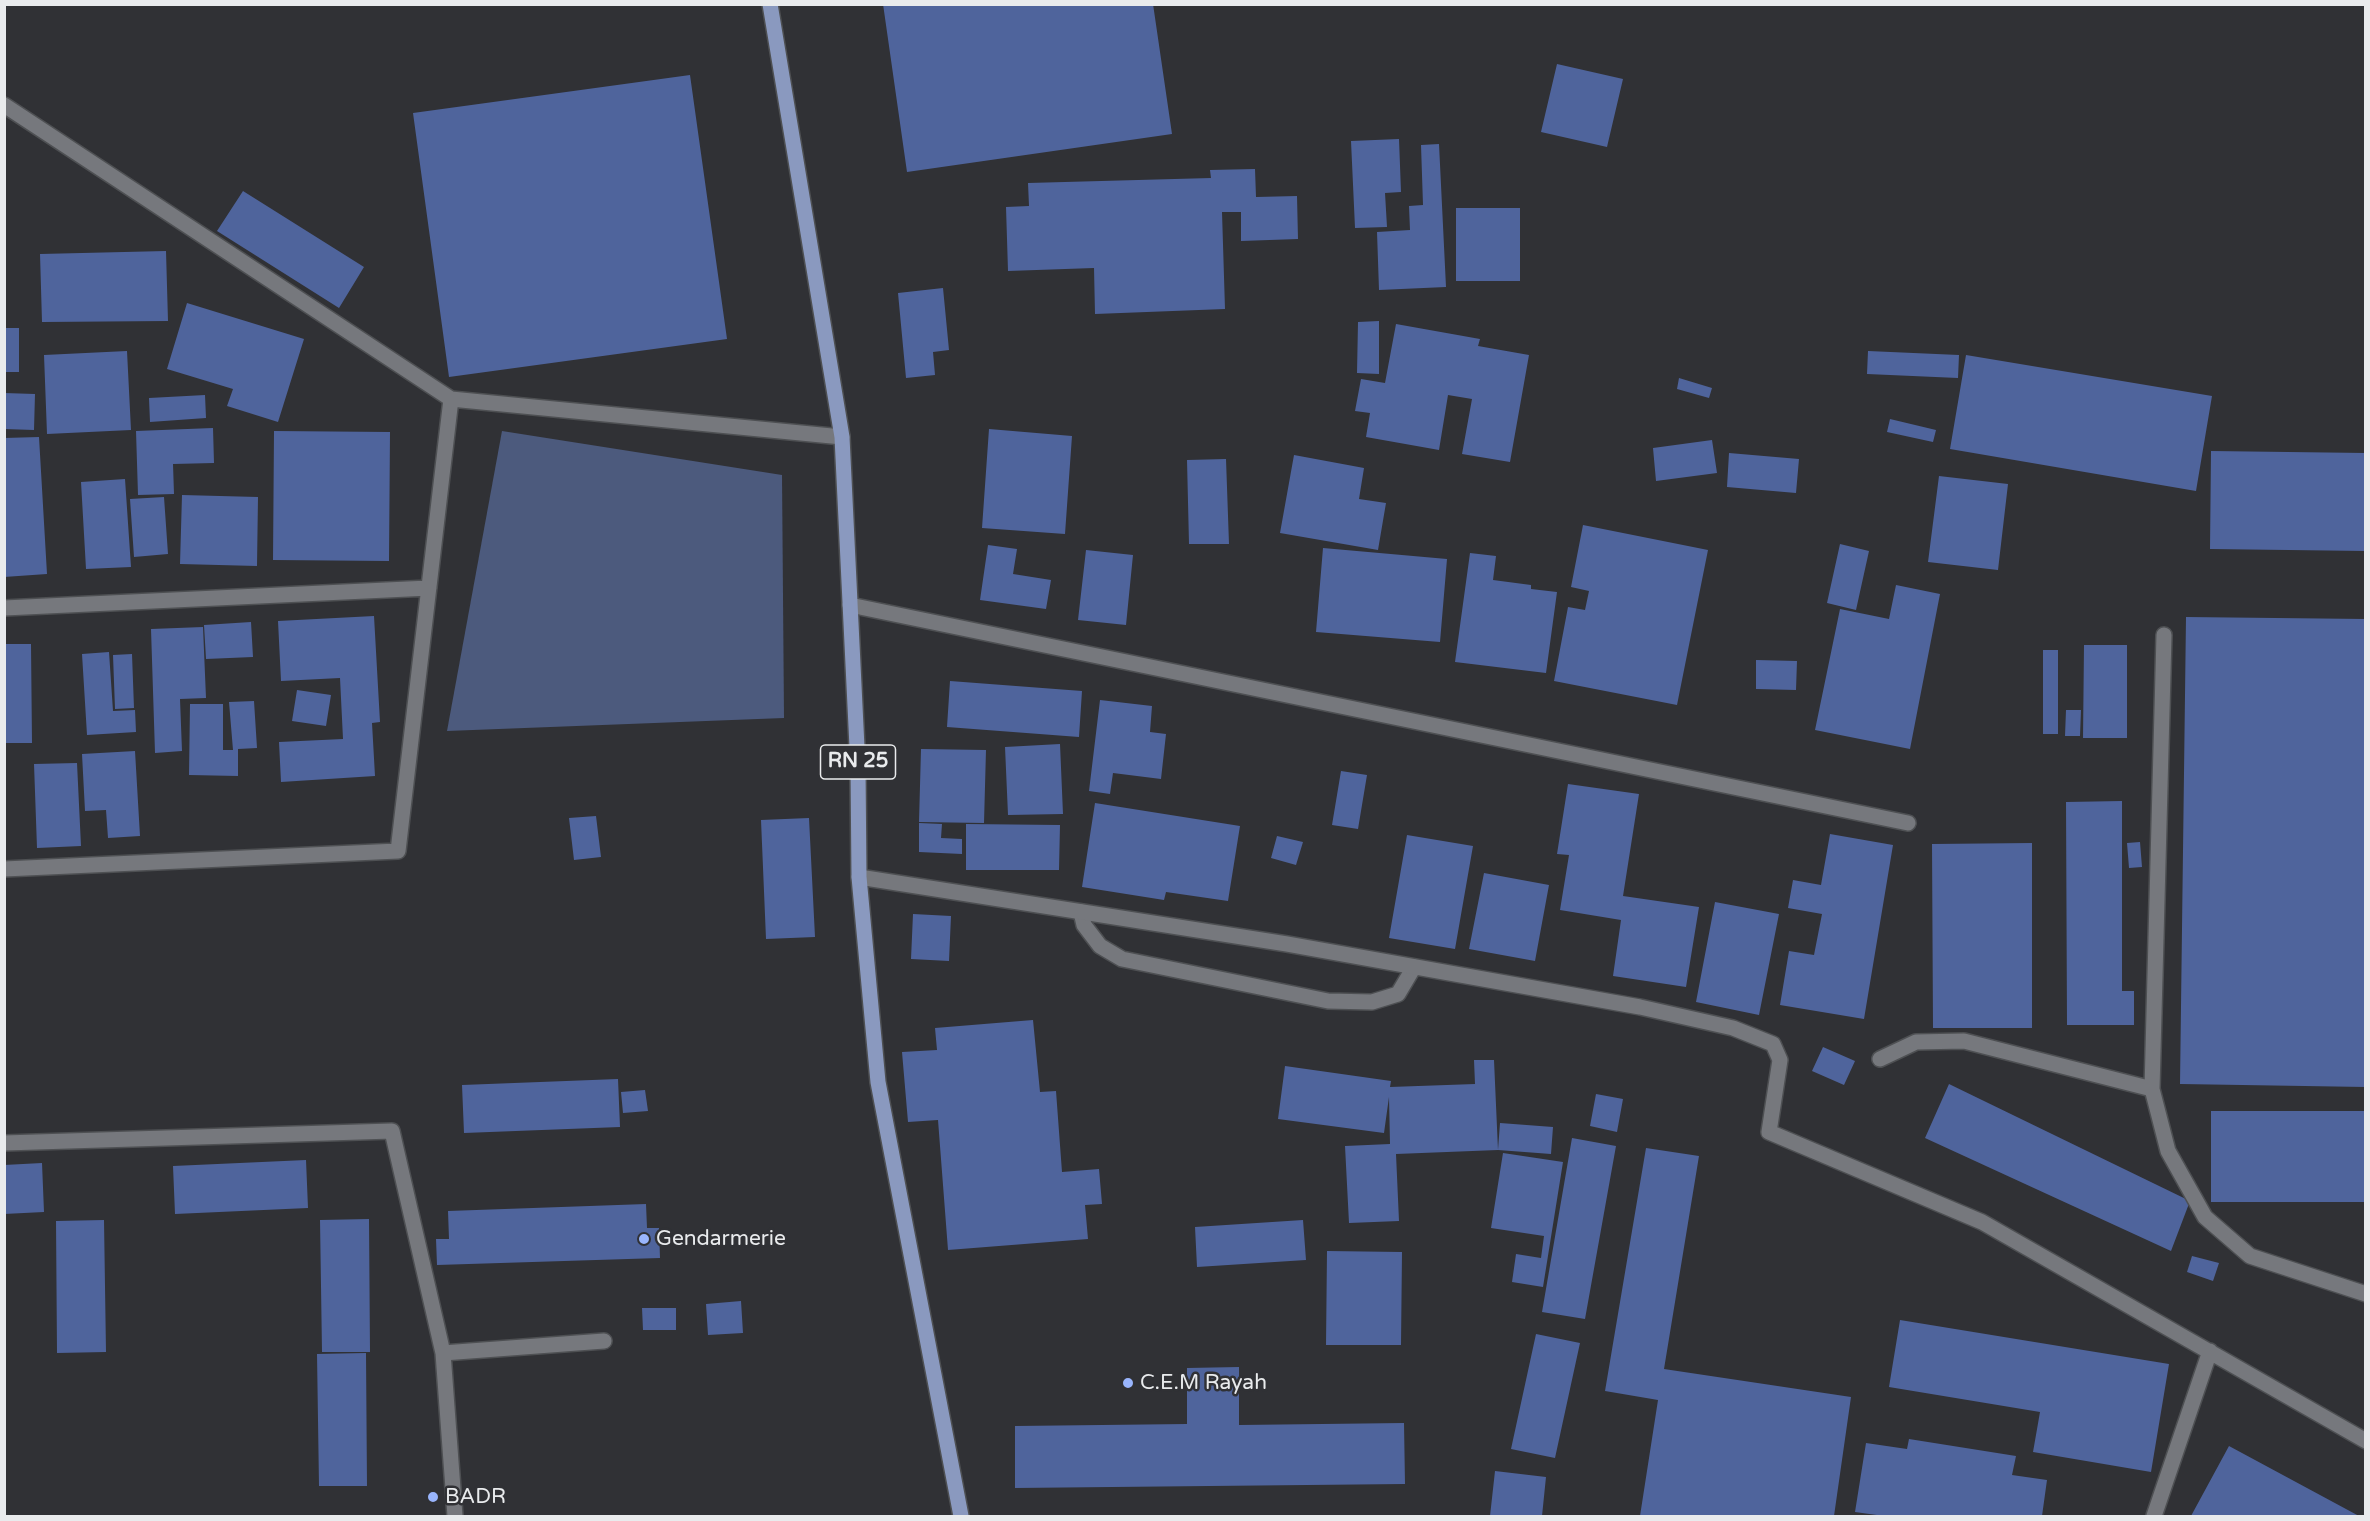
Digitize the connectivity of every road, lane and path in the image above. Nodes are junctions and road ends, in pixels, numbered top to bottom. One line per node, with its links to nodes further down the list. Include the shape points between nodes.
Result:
1 (770, 4): 4 (main road, RN 25)
2 (4, 105): 3 (street)
3 (451, 399): 4 (street); 5 (street)
4 (842, 437): 6 (main road, RN 25)
5 (429, 588): 7 (street); 10 (street, via 398,851)
6 (850, 605): 9 (street); 11 (main road, RN 25)
7 (4, 608)
8 (2164, 634): 15 (street)
9 (1908, 823)
10 (4, 869)
11 (859, 877): 12 (street); 23 (main road, RN 25, via 878,1082)
12 (1081, 912): 13 (street); 13 (street, via 1084,925 1100,946 1122,959 1328,1001 1372,1002 1398,994)
13 (1414, 967): 19 (street, via 1640,1007 1733,1029 1773,1044 1780,1060 1769,1132 1982,1222)
14 (1880, 1059): 15 (street, via 1916,1042 1964,1041)
15 (2152, 1089): 17 (street, via 2168,1152 2205,1217 2250,1256)
16 (4, 1143): 20 (street, via 392,1131)
17 (2366, 1294)
18 (604, 1341): 20 (street)
19 (2210, 1351): 21 (street); 24 (street)
20 (443, 1353): 22 (street)
21 (2366, 1441)
22 (455, 1516)
23 (961, 1516)
24 (2154, 1516)

